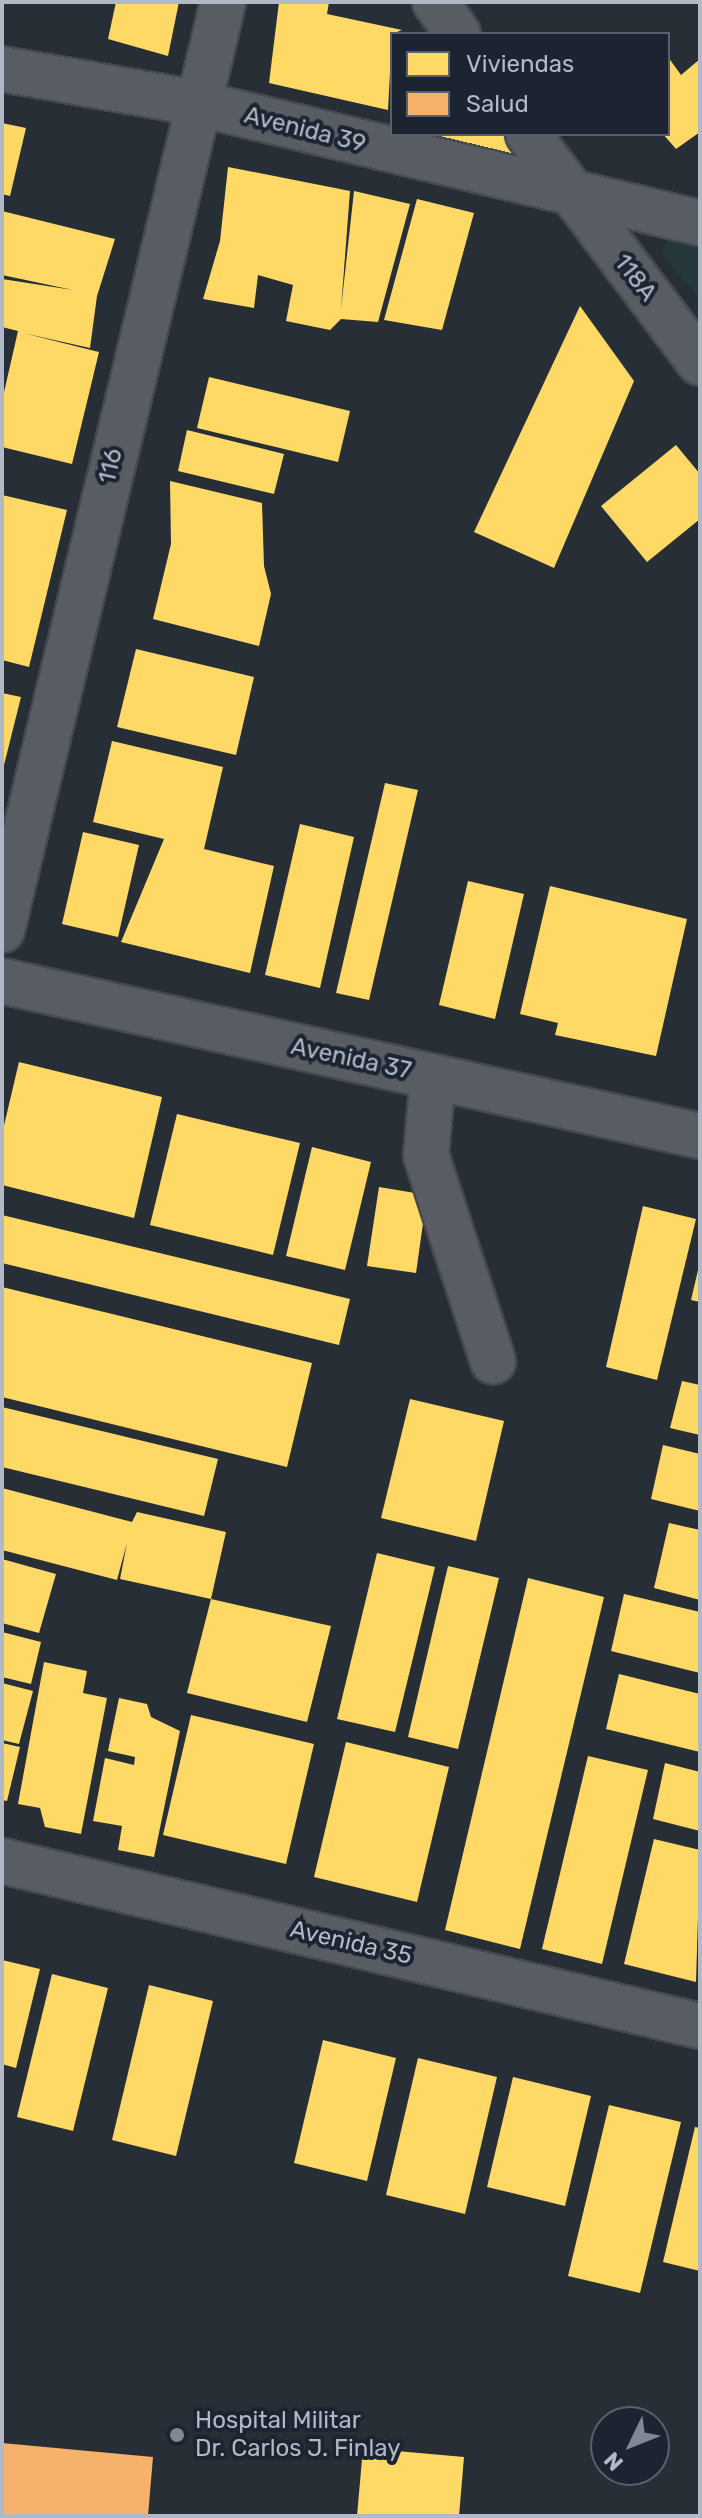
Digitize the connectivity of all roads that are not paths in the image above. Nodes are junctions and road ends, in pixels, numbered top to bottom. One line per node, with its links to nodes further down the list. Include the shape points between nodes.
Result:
1 (223, 2): 5 (street, 116)
2 (435, 2): 3 (street)
3 (457, 32)
4 (2, 69): 5 (street, Avenida 39)
5 (196, 103): 7 (street, Avenida 39); 10 (street, 116)
6 (529, 136): 7 (street, 118A)
7 (570, 194): 8 (street, Avenida 39); 9 (street, 118A)
8 (700, 223)
9 (700, 363)
10 (2, 930)
11 (2, 981): 12 (street, Avenida 37)
12 (433, 1077): 13 (street, Avenida 37); 14 (street, via 426,1155)
13 (700, 1136)
14 (493, 1361)
15 (2, 1861): 16 (street, Avenida 35)
16 (700, 2026)

